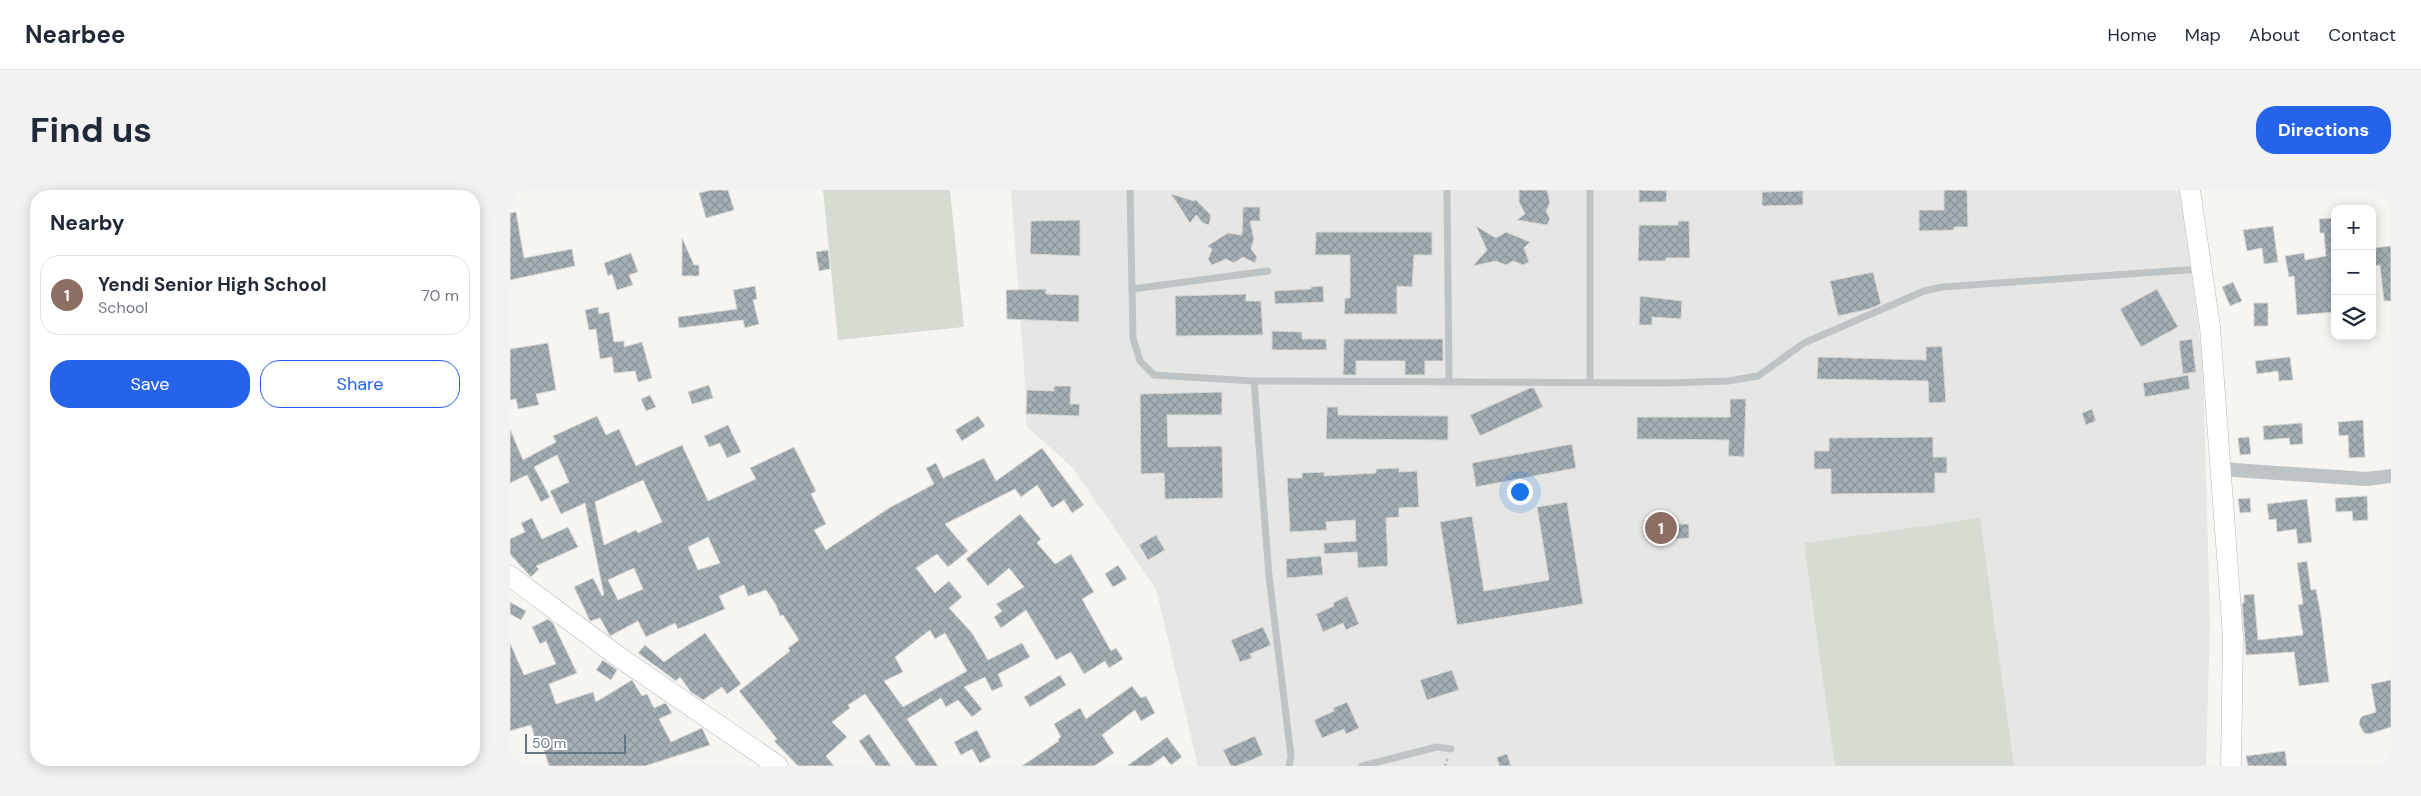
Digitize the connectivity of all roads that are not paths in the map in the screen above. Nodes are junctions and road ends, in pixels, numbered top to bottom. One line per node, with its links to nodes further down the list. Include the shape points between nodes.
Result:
1 (1130, 190): 7 (lane)
2 (1447, 190): 9 (lane)
3 (1590, 190): 10 (lane)
4 (2190, 190): 5 (street)
5 (2200, 269): 10 (lane, via 1942,287 1924,291 1804,343 1758,376 1666,384); 11 (street, via 2210,327)
6 (1268, 272): 7 (lane)
7 (1132, 289): 8 (lane, via 1133,338 1140,361 1154,375)
8 (1254, 381): 9 (lane); 16 (lane, via 1269,576 1291,756)
9 (1449, 382): 10 (lane)
10 (1590, 383)
11 (2220, 469): 12 (street, via 2366,479); 18 (street, via 2233,637)
12 (2391, 476)
13 (510, 576): 15 (street, via 619,657)
14 (1451, 749): 17 (lane, via 1437,748)
15 (778, 766)
16 (1289, 766)
17 (1362, 766)
18 (2231, 766)

